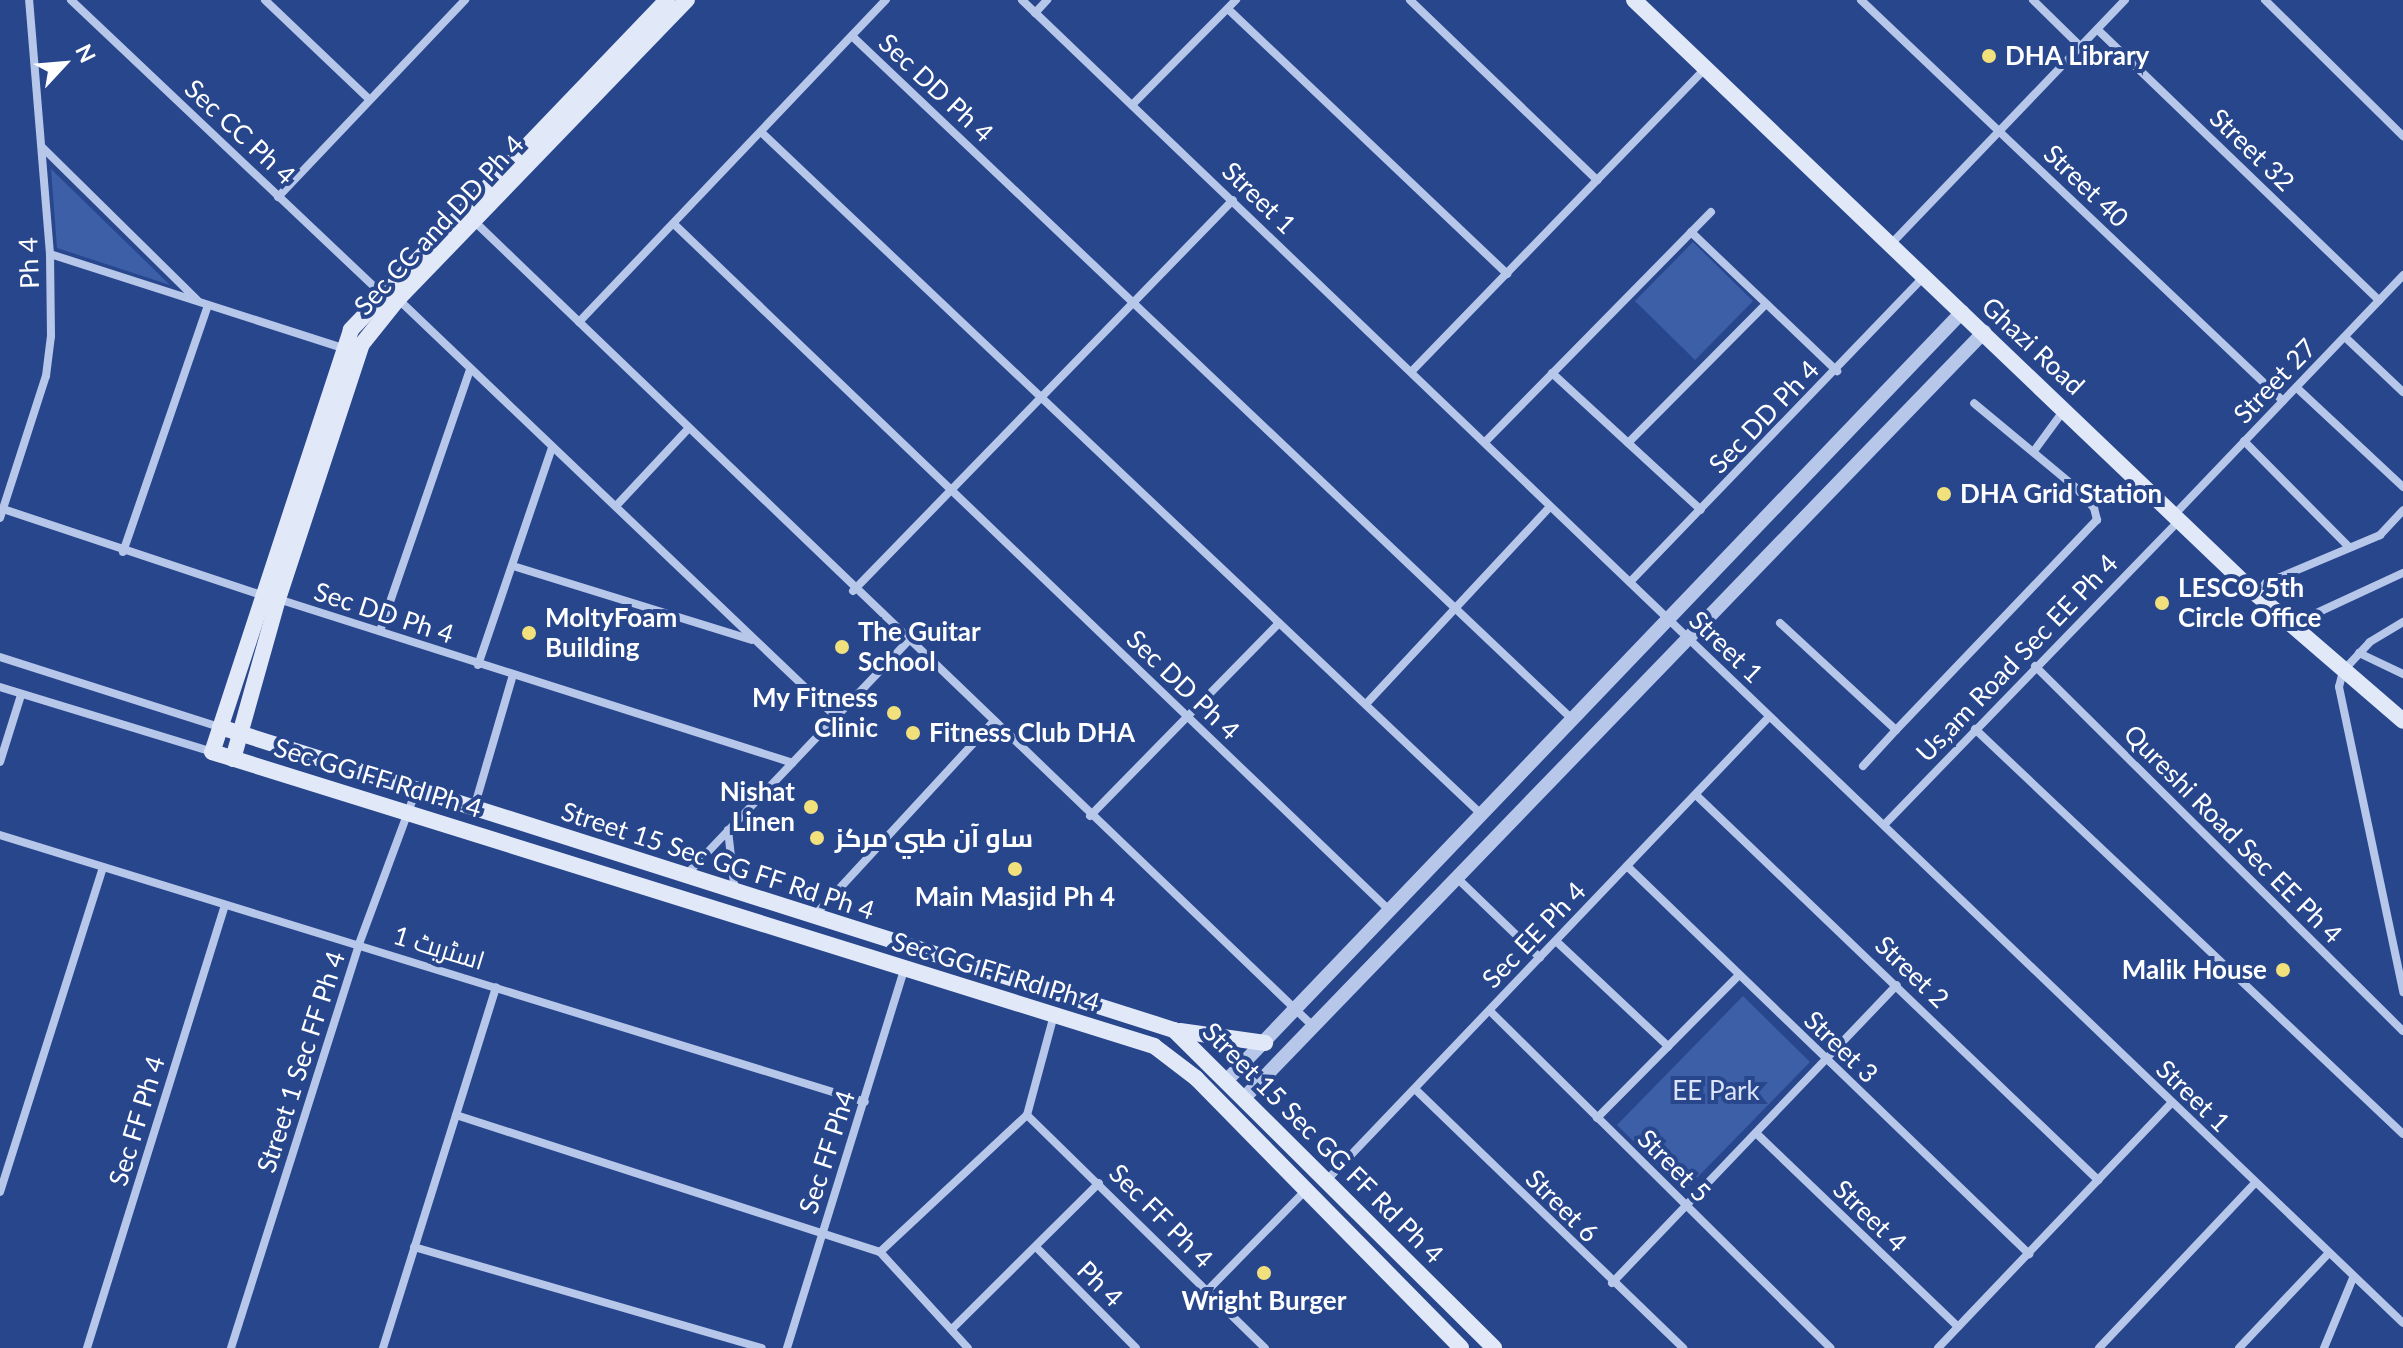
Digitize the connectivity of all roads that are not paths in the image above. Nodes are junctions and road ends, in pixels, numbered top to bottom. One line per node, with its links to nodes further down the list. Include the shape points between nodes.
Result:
1 (29, 0): 28 (street, Ph 4)
2 (71, 0): 30 (street, Sec CC Ph 4)
3 (265, 0): 23 (street)
4 (667, 0): 43 (main road, Sec CC and DD Ph 4)
5 (687, 0): 33 (main road, Sec CC and DD Ph 4)
6 (886, 0): 20 (street)
7 (1022, 0): 18 (street, Street 1)
8 (1047, 0): 18 (street)
9 (1236, 0): 17 (street)
10 (1410, 0): 29 (street)
11 (1634, 0): 22 (main road, Ghazi Road)
12 (1861, 0): 25 (street, Street 40)
13 (2033, 0): 21 (street)
14 (2125, 0): 19 (street)
15 (2265, 0): 27 (street)
16 (459, 2): 23 (street)
17 (1228, 9): 24 (street); 38 (street)
18 (1035, 13): 24 (street, Street 1)
19 (2098, 30): 21 (street); 46 (street, Street 32)
20 (852, 36): 26 (street); 45 (street, Sec DD Ph 4)
21 (2081, 47): 25 (street)
22 (1706, 68): 29 (street); 36 (main road, Ghazi Road)
23 (369, 99): 30 (street)
24 (1132, 105): 31 (street, Street 1)
25 (1997, 129): 36 (street); 61 (street, Street 40)
26 (761, 132): 34 (street); 60 (street)
27 (2403, 136)
28 (41, 147): 37 (street, Ph 4); 47 (street)
29 (1597, 180): 38 (street)
30 (278, 197): 43 (street, Sec CC Ph 4)
31 (1233, 200): 45 (street); 55 (street, Street 1)
32 (1711, 212): 35 (street)
33 (475, 222): 44 (main road, Sec CC and DD Ph 4); 50 (street)
34 (674, 224): 50 (street); 71 (street, Sec DD Ph 4)
35 (1691, 232): 48 (street); 57 (street)
36 (1891, 244): 40 (main road, Ghazi Road)
37 (50, 254): 47 (street); 76 (street, Ph 4, via 46,376)
38 (1507, 274): 55 (street)
39 (2403, 275): 41 (street, Street 27)
40 (1924, 277): 49 (main road, Ghazi Road); 56 (street, Sec DD Ph 4)
41 (2395, 283): 42 (street); 46 (street, Street 27)
42 (2403, 291)
43 (381, 293): 53 (main road, Sec CC and DD Ph 4)
44 (398, 299): 54 (street); 85 (main road, Sec CC and DD Ph 4, via 362,344)
45 (1133, 299): 60 (street); 86 (street, Sec DD Ph 4)
46 (2379, 300): 52 (street, Street 27)
47 (204, 303): 53 (street); 79 (street)
48 (1766, 304): 56 (street); 67 (street)
49 (1962, 312): 51 (main road, Ghazi Road); 87 (street)
50 (579, 322): 64 (street)
51 (1984, 332): 63 (main road, Ghazi Road); 93 (street)
52 (2345, 337): 58 (street, Street 27); 59 (street)
53 (342, 348): 85 (main road, Sec CC and DD Ph 4)
54 (470, 369): 68 (street); 91 (street)
55 (1412, 371): 65 (street, Street 1)
56 (1837, 371): 74 (street, Sec DD Ph 4)
57 (1552, 373): 65 (street); 67 (street)
58 (2297, 388): 61 (street, Street 27); 70 (street)
59 (2403, 392)
60 (1039, 396): 71 (street); 89 (street)
61 (2283, 401): 66 (street, Street 27)
62 (1974, 403): 69 (street)
63 (2065, 410): 69 (street); 77 (main road, Ghazi Road)
64 (688, 429): 72 (street); 83 (street)
65 (1486, 441): 73 (street, Street 1)
66 (2244, 441): 77 (street, Street 27); 78 (street)
67 (1628, 443): 74 (street)
68 (552, 448): 72 (street); 80 (street, Sec DD Ph 4)
69 (2034, 451): 114 (street, via 2094,508 2097,520)
70 (2403, 487)
71 (949, 490): 83 (street); 107 (street, Sec DD Ph 4)
72 (616, 506): 94 (street)
73 (1550, 507): 82 (street, Street 1); 86 (street)
74 (1701, 510): 82 (street, Sec DD Ph 4)
75 (2403, 510): 78 (street, via 2380,535)
76 (2, 513): 79 (street)
77 (2177, 518): 84 (main road, Ghazi Road); 99 (street, Us,am Road Sec EE Ph 4)
78 (2349, 547): 84 (street, via 2266,583)
79 (123, 552): 85 (street)
80 (513, 566): 94 (street); 98 (street, Sec DD Ph 4)
81 (2403, 573): 92 (street, via 2308,617)
82 (1630, 582): 87 (street, Street 1)
83 (853, 591): 95 (street)
84 (2256, 594): 92 (main road, Ghazi Road)
85 (272, 598): 91 (street, Sec DD Ph 4); 112 (main road, Sec CC and DD Ph 4); 115 (main road, Sec CC and DD Ph 4)
86 (1454, 610): 105 (street); 108 (street, Sec DD Ph 4)
87 (1667, 618): 93 (street, Street 1); 108 (street)
88 (2403, 622): 96 (street)
89 (1279, 623): 105 (street); 107 (street)
90 (1780, 623): 114 (street)
91 (380, 631): 98 (street, Sec DD Ph 4)
92 (2295, 631): 100 (main road, Ghazi Road)
93 (1687, 637): 109 (street, Street 1); 133 (street)
94 (753, 640): 106 (street)
95 (907, 642): 106 (street); 111 (street)
96 (2359, 653): 100 (street); 101 (street)
97 (0, 657): 112 (street, Street 15 Sec GG FF Rd Ph 4)
98 (478, 665): 102 (street, Sec DD Ph 4)
99 (2035, 666): 113 (street, Us,am Road Sec EE Ph 4); 154 (street, Qureshi Road Sec EE Ph 4)
100 (2343, 671): 110 (main road, Ghazi Road); 142 (street, via 2339,687 2348,741)
101 (2403, 674)
102 (513, 675): 119 (street, Sec DD Ph 4); 123 (street)
103 (0, 687): 104 (street, Sec GG FF Rd Ph 4)
104 (21, 695): 116 (street, Sec GG FF Rd Ph 4); 118 (street)
105 (1366, 704): 125 (street)
106 (836, 717): 119 (street)
107 (1188, 717): 126 (street); 136 (street, Sec DD Ph 4)
108 (1570, 717): 125 (street)
109 (1769, 717): 122 (street, Sec EE Ph 4); 127 (street, Street 1)
110 (2403, 721)
111 (992, 723): 126 (street); 138 (street)
112 (220, 727): 115 (main road, Street 15 Sec GG FF Rd Ph 4); 116 (main road, Sec CC and DD Ph 4)
113 (1975, 729): 127 (street, Us,am Road Sec EE Ph 4); 167 (street)
114 (1896, 730): 120 (street)
115 (239, 734): 117 (main road, Sec CC and DD Ph 4); 121 (main road, Street 15 Sec GG FF Rd Ph 4)
116 (212, 752): 117 (main road, Sec GG FF Rd Ph 4)
117 (233, 759): 124 (main road, Sec GG FF Rd Ph 4)
118 (0, 762)
119 (793, 763): 128 (street)
120 (1863, 766)
121 (416, 791): 123 (main road, Street 15 Sec GG FF Rd Ph 4); 124 (street, Street 1 Sec FF Ph 4)
122 (1696, 795): 130 (street, Sec EE Ph 4); 146 (street, Street 2)
123 (474, 809): 132 (main road, Street 15 Sec GG FF Rd Ph 4)
124 (409, 812): 137 (main road, Sec GG FF Rd Ph 4); 141 (street, Street 1 Sec FF Ph 4)
125 (1481, 814): 136 (street)
126 (1090, 816): 149 (street)
127 (1884, 825): 162 (street, Street 1)
128 (728, 830): 132 (street); 134 (street)
129 (0, 835): 131 (street, اسٹریٹ 1)
130 (1627, 866): 139 (street, Sec EE Ph 4); 145 (street, Street 3)
131 (103, 867): 135 (street, اسٹریٹ 1); 173 (street)
132 (685, 875): 134 (main road, Street 15 Sec GG FF Rd Ph 4)
133 (1457, 878): 143 (street); 152 (street)
134 (739, 893): 137 (main road); 138 (main road, Street 15 Sec GG FF Rd Ph 4)
135 (225, 905): 141 (street, اسٹریٹ 1); 187 (street, Sec FF Ph 4)
136 (1389, 910): 149 (street)
137 (737, 916): 144 (main road, Sec GG FF Rd Ph 4)
138 (814, 917): 153 (main road, Street 15 Sec GG FF Rd Ph 4)
139 (1556, 941): 143 (street, Sec EE Ph 4); 156 (street)
140 (2403, 943): 142 (street)
141 (359, 944): 147 (street, اسٹریٹ 1); 188 (street, Street 1 Sec FF Ph 4)
142 (2392, 945): 148 (street)
143 (1540, 958): 150 (street, Sec EE Ph 4)
144 (904, 969): 151 (main road, Sec GG FF Rd Ph 4); 161 (street, Sec FF Ph4)
145 (1738, 976): 156 (street); 157 (street, Street 3)
146 (1897, 985): 157 (street); 169 (street, Street 2)
147 (496, 987): 161 (street, اسٹریٹ 1); 163 (street)
148 (2403, 992)
149 (1297, 1011): 152 (street); 155 (street)
150 (1490, 1011): 159 (street, Sec EE Ph 4); 165 (street, Street 5)
151 (1054, 1015): 164 (street); 172 (main road, Sec GG FF Rd Ph 4, via 1168,1054)
152 (1314, 1027): 160 (street)
153 (1174, 1030): 155 (main road); 158 (main road, Street 15 Sec GG FF Rd Ph 4)
154 (2403, 1031)
155 (1265, 1043): 158 (street)
156 (1668, 1046): 165 (street)
157 (1825, 1060): 166 (street); 179 (street, Street 3)
158 (1228, 1079): 160 (main road, Street 15 Sec GG FF Rd Ph 4)
159 (1415, 1089): 168 (street, Sec EE Ph 4); 182 (street, Street 6)
160 (1245, 1097): 168 (main road, Street 15 Sec GG FF Rd Ph 4)
161 (865, 1102): 175 (street, Sec FF Ph4)
162 (2171, 1103): 169 (street); 171 (street, Street 1)
163 (456, 1115): 175 (street); 176 (street)
164 (1027, 1115): 170 (street, Sec FF Ph 4); 178 (street)
165 (1597, 1118): 174 (street, Street 5)
166 (1756, 1133): 174 (street); 185 (street, Street 4)
167 (2403, 1134)
168 (1327, 1180): 196 (main road, Street 15 Sec GG FF Rd Ph 4)
169 (2098, 1180): 179 (street)
170 (1099, 1183): 177 (street); 183 (street, Sec FF Ph 4)
171 (2255, 1183): 180 (street, Street 1); 200 (street)
172 (1305, 1191): 183 (street); 195 (main road, Sec GG FF Rd Ph 4)
173 (0, 1192)
174 (1685, 1205): 182 (street); 198 (street, Street 5)
175 (823, 1231): 178 (street); 191 (street, Sec FF Ph4)
176 (414, 1247): 189 (street); 190 (street)
177 (1036, 1247): 186 (street); 193 (street, Ph 4)
178 (880, 1252): 186 (street)
179 (2029, 1254): 185 (street)
180 (2328, 1254): 181 (street, Street 1); 201 (street)
181 (2353, 1278): 184 (street, Street 1); 202 (street)
182 (1612, 1283): 197 (street, Street 6)
183 (1207, 1291): 194 (street, Sec FF Ph 4)
184 (2403, 1323)
185 (1958, 1327): 199 (street)
186 (952, 1329): 192 (street)
187 (87, 1348)
188 (231, 1348)
189 (383, 1348)
190 (762, 1348)
191 (787, 1348)
192 (968, 1348)
193 (1136, 1348)
194 (1265, 1348)
195 (1461, 1348)
196 (1494, 1348)
197 (1683, 1348)
198 (1830, 1348)
199 (1938, 1348)
200 (2099, 1348)
201 (2239, 1348)
202 (2324, 1348)

